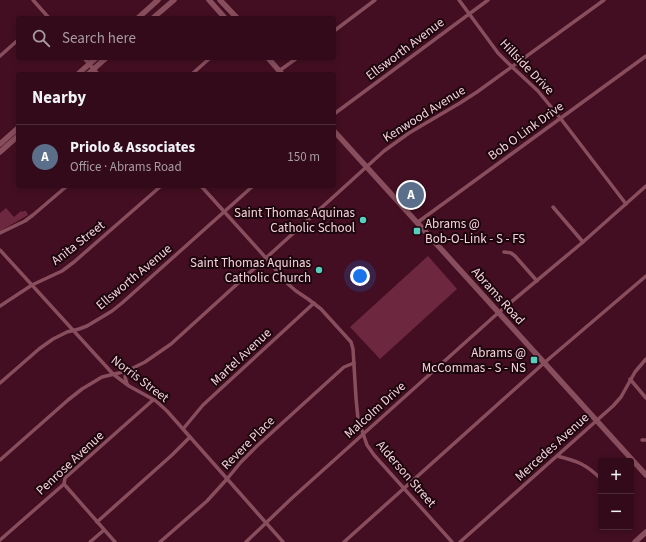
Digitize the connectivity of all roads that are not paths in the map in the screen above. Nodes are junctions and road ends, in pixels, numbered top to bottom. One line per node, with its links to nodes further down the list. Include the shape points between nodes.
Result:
1 (33, 0): 11 (street)
2 (158, 0): 12 (main road)
3 (174, 0): 13 (main road)
4 (209, 0): 14 (main road)
5 (220, 0): 15 (main road)
6 (375, 0): 16 (street)
7 (459, 0): 10 (street, Hillside Drive)
8 (488, 0): 10 (street, Ellsworth Avenue)
9 (604, 0): 27 (street, Kenwood Avenue)
10 (469, 14): 27 (street, Hillside Drive, via 498,53); 34 (street, Ellsworth Avenue)
11 (48, 16)
12 (140, 16)
13 (155, 16)
14 (223, 16)
15 (235, 16)
16 (336, 29)
17 (16, 42): 18 (street)
18 (0, 56)
19 (646, 56): 35 (street, Bob O Link Drive)
20 (86, 60): 26 (street)
21 (94, 60): 26 (main road)
22 (104, 60): 28 (main road)
23 (208, 60): 32 (street)
24 (270, 60): 33 (main road)
25 (295, 60): 33 (street)
26 (89, 64): 28 (street); 29 (main road)
27 (512, 67): 35 (street, Hillside Drive, via 538,91); 41 (street, Kenwood Avenue, via 460,103 409,133)
28 (94, 69): 30 (main road); 31 (street)
29 (80, 72)
30 (90, 72)
31 (96, 72)
32 (194, 72)
33 (281, 72)
34 (336, 113)
35 (561, 118): 47 (street, Hillside Drive); 50 (street, Bob O Link Drive)
36 (16, 130): 39 (main road)
37 (336, 133): 41 (main road, Abrams Road)
38 (16, 138): 40 (main road)
39 (0, 144)
40 (0, 152)
41 (367, 167): 50 (main road, Abrams Road); 55 (street, Kenwood Avenue)
42 (646, 186): 47 (street, Malcolm Drive)
43 (65, 188): 51 (street, via 25,221)
44 (159, 188): 58 (street, Anita Street, via 74,262 62,271)
45 (203, 188): 49 (street, Alderson Street)
46 (251, 188): 49 (street, Ellsworth Avenue)
47 (626, 204): 52 (street, Malcolm Drive)
48 (553, 207): 52 (street)
49 (224, 212): 55 (street, Alderson Street); 62 (street, Ellsworth Avenue, via 112,311)
50 (418, 222): 61 (main road, Abrams Road)
51 (0, 234)
52 (583, 242): 57 (street, Malcolm Drive)
53 (0, 250): 58 (street, Norris Street)
54 (504, 252): 57 (street, via 515,256)
55 (266, 258): 59 (street, Alderson Street, via 292,288); 66 (street, Kenwood Avenue, via 171,344)
56 (646, 276): 65 (street)
57 (537, 281): 61 (street, Malcolm Drive)
58 (32, 285): 60 (street, Anita Street); 62 (street, Norris Street)
59 (314, 303): 64 (street, Alderson Street, via 350,342); 74 (street, Martel Avenue, via 204,405)
60 (0, 306)
61 (498, 313): 65 (main road, Abrams Road); 75 (street, Malcolm Drive)
62 (73, 331): 67 (street, Norris Street); 69 (street, Ellsworth Avenue, via 53,339)
63 (646, 359): 68 (street, Mercedes Avenue)
64 (354, 363): 75 (street, Alderson Street, via 358,419); 81 (street, Revere Place, via 344,367 258,444)
65 (544, 363): 73 (main road, Abrams Road); 83 (street)
66 (127, 371): 67 (street, Kenwood Avenue); 70 (street, via 125,377)
67 (113, 374): 70 (street, Norris Street); 78 (street, Kenwood Avenue, via 95,381 68,400)
68 (630, 379): 71 (street); 73 (street, Mercedes Avenue, via 621,397)
69 (0, 383)
70 (128, 385): 72 (street, Norris Street)
71 (646, 398)
72 (153, 400): 74 (street, Norris Street); 82 (street, Penrose Avenue, via 65,478)
73 (596, 421): 77 (street, Mercedes Avenue); 79 (main road, Abrams Road)
74 (183, 429): 76 (street, Norris Street)
75 (363, 434): 83 (street, Alderson Street, via 374,455); 85 (street, Malcolm Drive)
76 (190, 437): 81 (street, Norris Street); 84 (street)
77 (557, 456): 80 (street, via 582,463); 96 (street, Mercedes Avenue)
78 (0, 460)
79 (646, 475)
80 (598, 476)
81 (227, 479): 85 (street, Norris Street); 91 (street, Revere Place, via 207,501)
82 (64, 484): 84 (street); 88 (street, Penrose Avenue)
83 (404, 488): 94 (street); 95 (street, Alderson Street)
84 (97, 522): 86 (street)
85 (267, 523): 92 (street, Malcolm Drive); 93 (street, Norris Street)
86 (104, 530): 89 (street); 90 (street)
87 (646, 532): 97 (main road)
88 (0, 540)
89 (90, 542)
90 (115, 542)
91 (160, 542)
92 (246, 542)
93 (283, 542)
94 (344, 542)
95 (452, 542)
96 (460, 542)
97 (635, 542)

